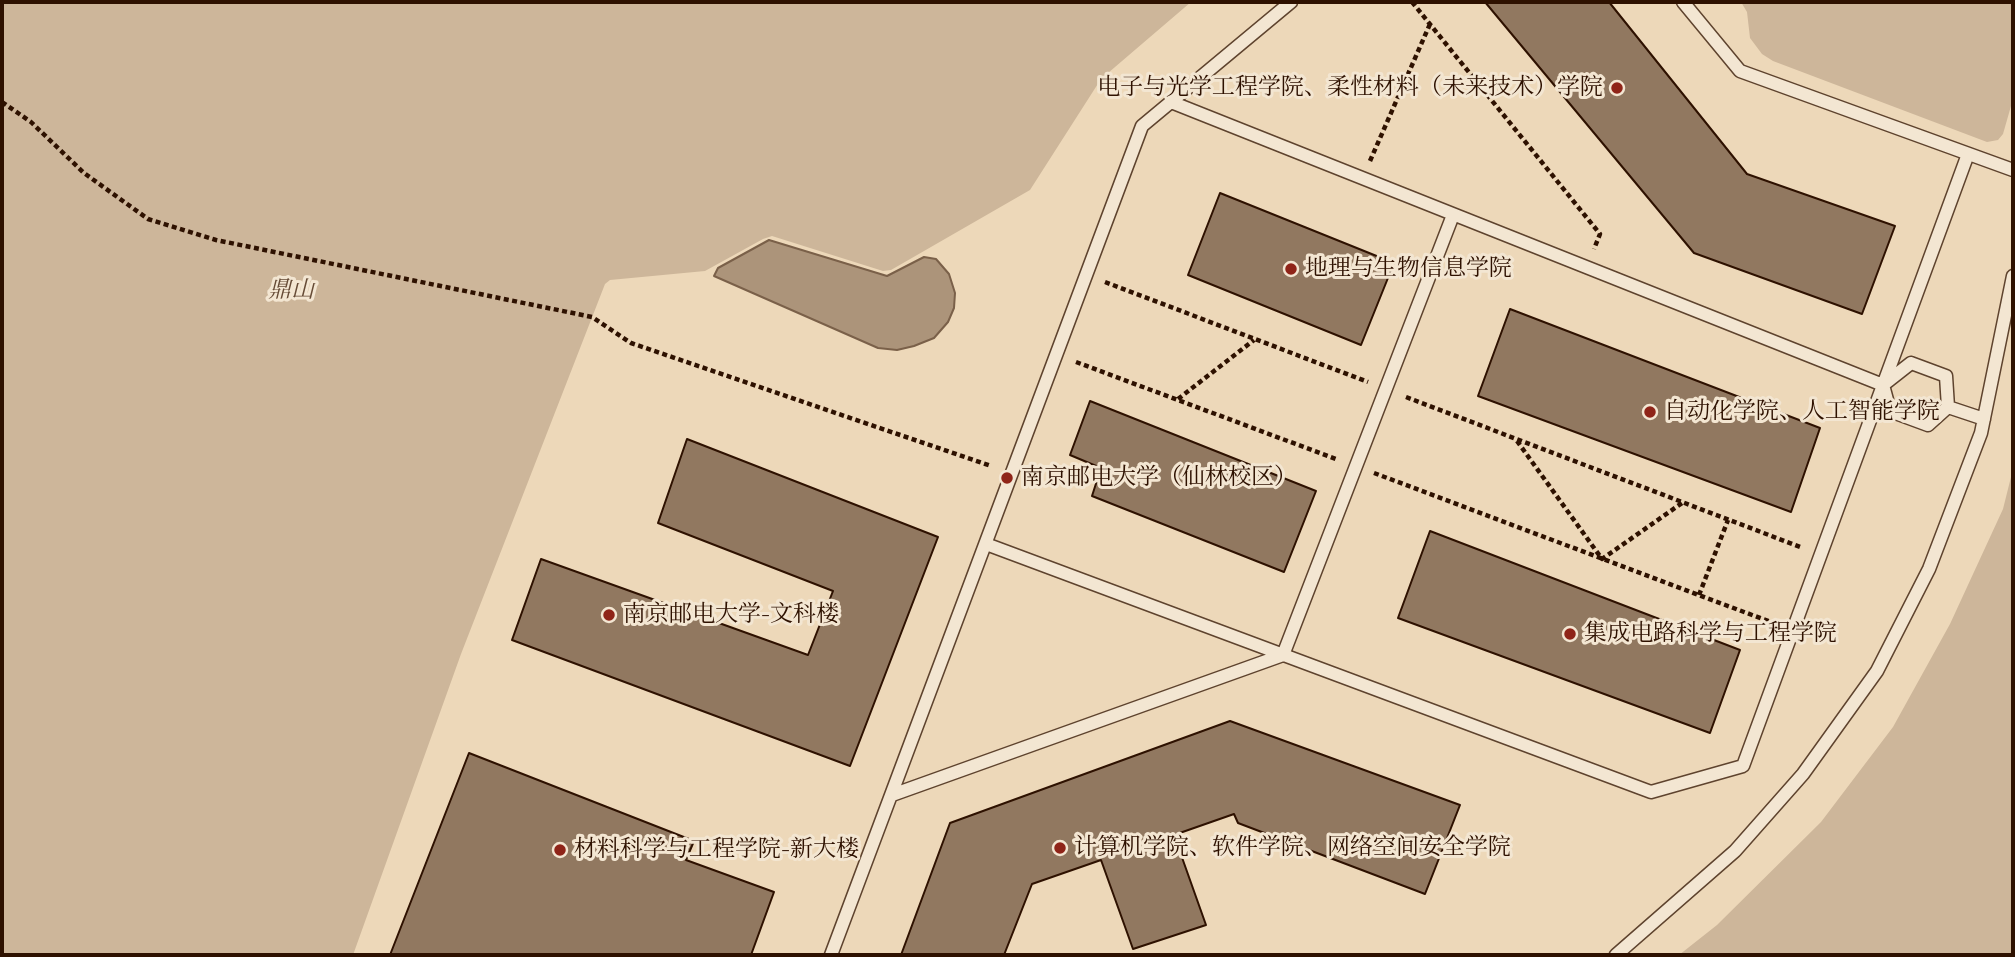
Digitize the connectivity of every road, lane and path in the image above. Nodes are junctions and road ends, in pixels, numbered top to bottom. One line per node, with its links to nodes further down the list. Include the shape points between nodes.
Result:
1 (1291, 2): 6 (lane)
2 (1412, 2): 4 (path)
3 (1683, 2): 7 (lane, via 1740,71)
4 (1430, 24): 9 (path); 11 (path, via 1600,234)
5 (2, 102): 25 (path, via 31,122 84,173 149,219 216,240 592,317 631,344)
6 (1171, 103): 9 (lane); 12 (lane, via 1142,126)
7 (1968, 153): 8 (lane); 17 (lane)
8 (2013, 170)
9 (1362, 178): 10 (lane)
10 (1453, 215): 11 (lane); 33 (lane)
11 (1587, 268): 17 (lane)
12 (1086, 275): 14 (path); 15 (lane)
13 (2013, 276): 21 (lane)
14 (1254, 339): 16 (path); 19 (path)
15 (1057, 355): 19 (path); 25 (lane)
16 (1372, 384)
17 (1883, 385): 20 (lane, via 1890,411 1928,425); 20 (lane, via 1911,363 1946,376); 29 (lane)
18 (1398, 394): 22 (path)
19 (1178, 400): 23 (path)
20 (1948, 407): 21 (lane)
21 (1984, 419): 36 (lane, via 1930,569 1877,670 1803,774 1735,851)
22 (1516, 439): 26 (path); 30 (path)
23 (1345, 463)
24 (1371, 472): 30 (path)
25 (1012, 473): 28 (lane)
26 (1683, 502): 27 (path); 30 (path)
27 (1728, 520): 29 (path); 31 (path)
28 (986, 544): 33 (lane); 34 (lane)
29 (1820, 555): 32 (lane)
30 (1602, 559): 31 (path)
31 (1699, 595): 32 (path)
32 (1793, 630): 33 (lane, via 1743,766 1651,792)
33 (1283, 654): 34 (lane)
34 (892, 795): 35 (lane)
35 (831, 955)
36 (1616, 955)

